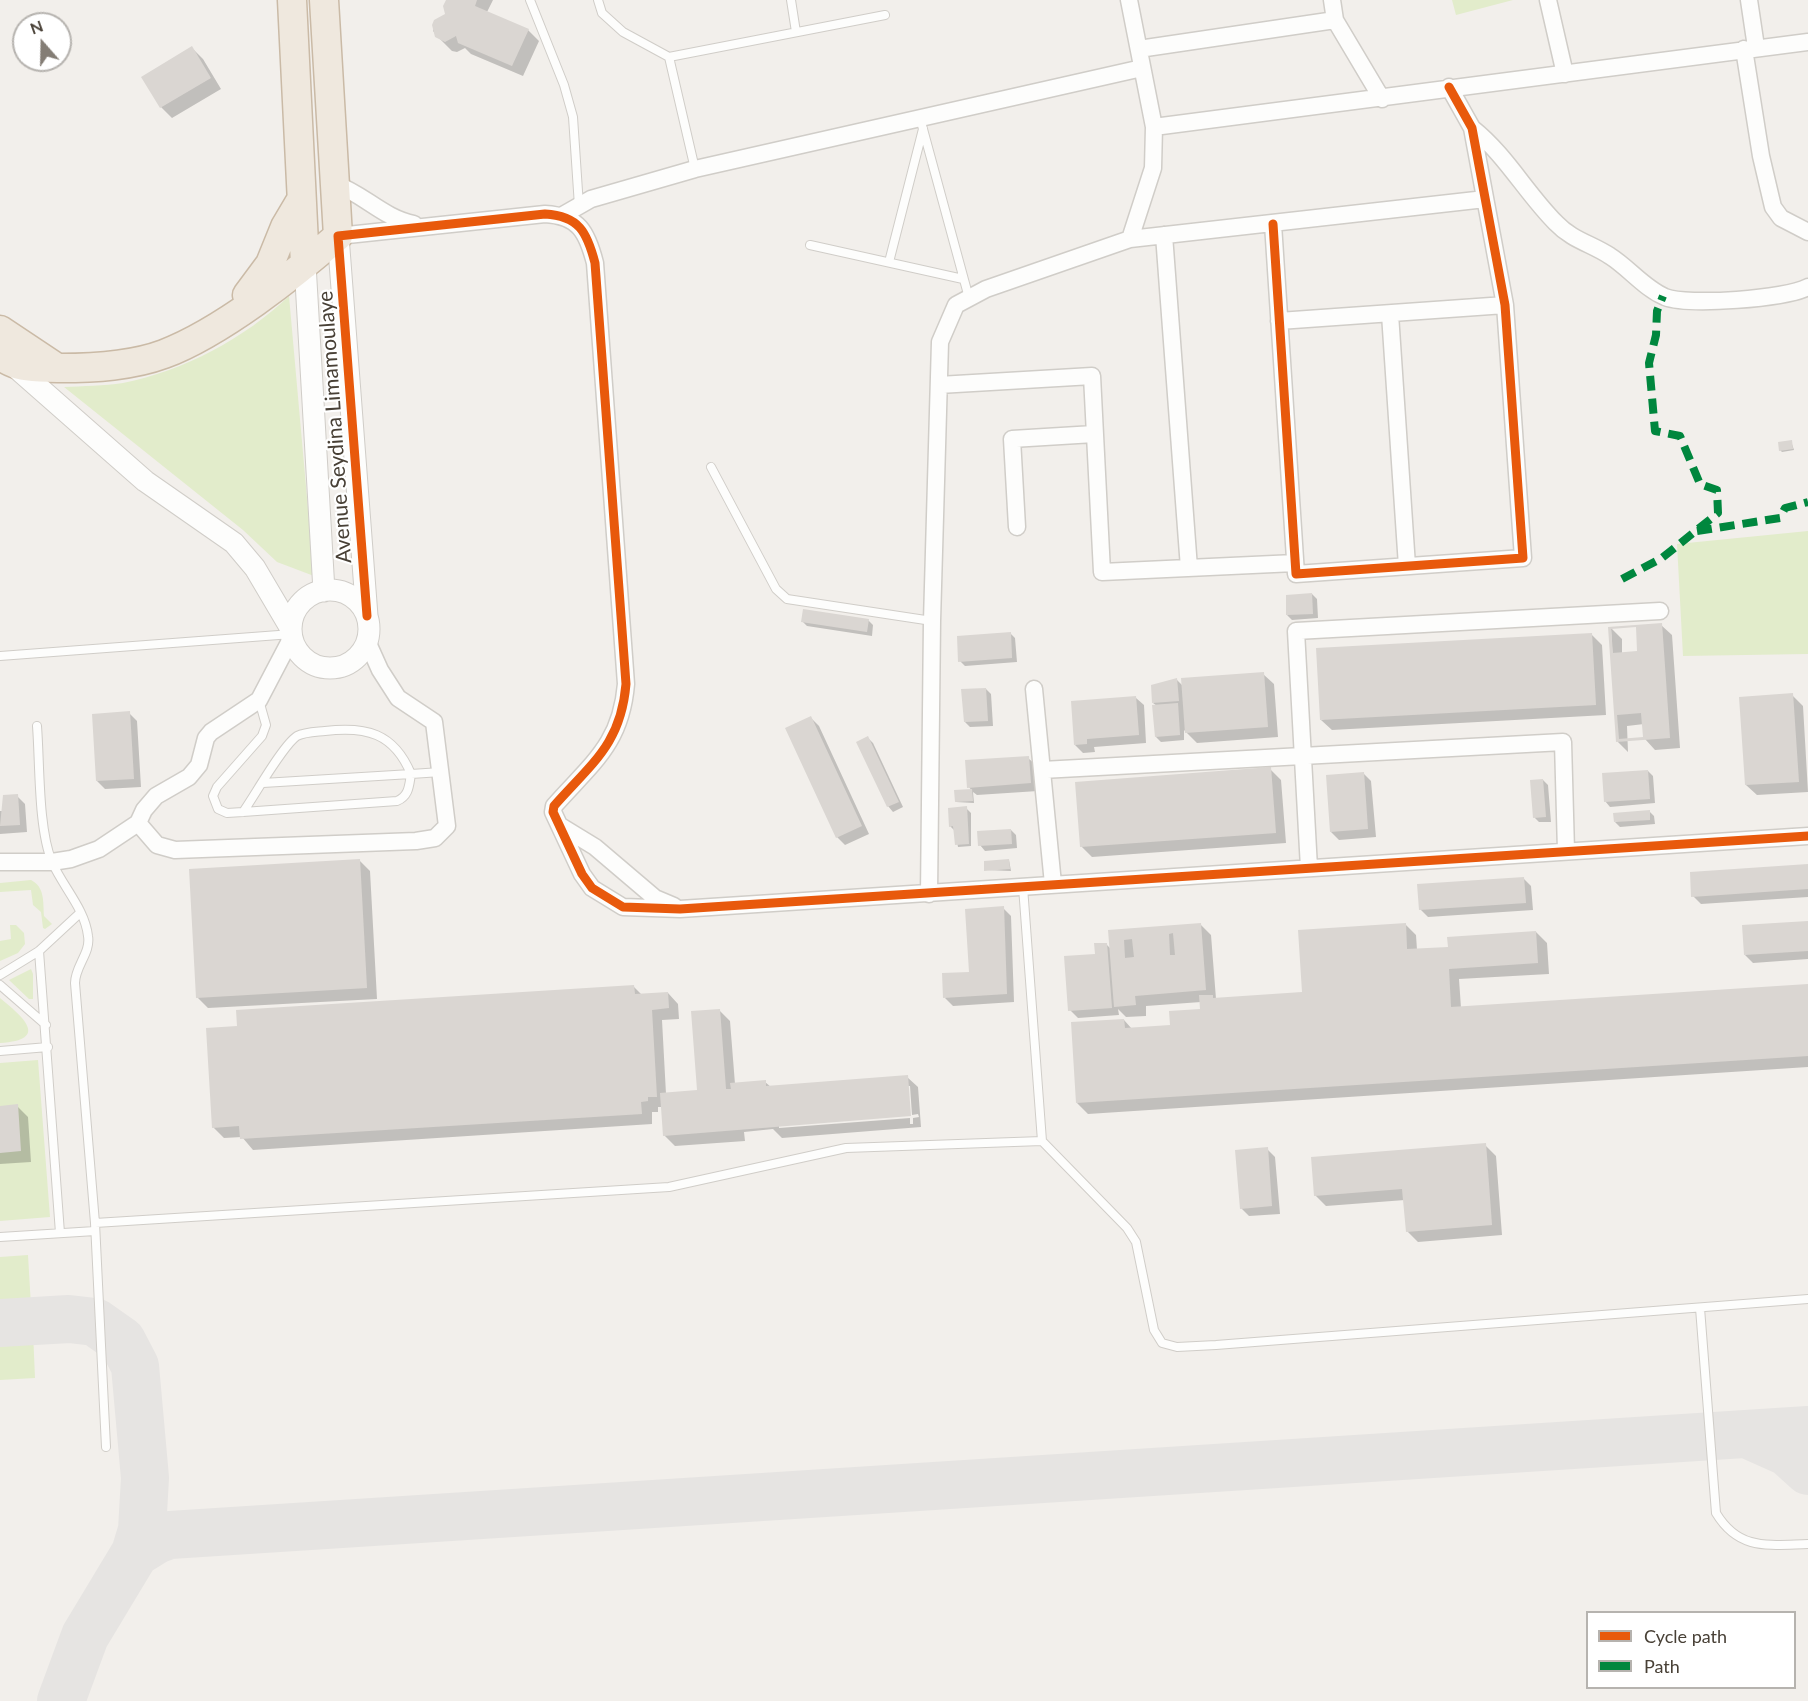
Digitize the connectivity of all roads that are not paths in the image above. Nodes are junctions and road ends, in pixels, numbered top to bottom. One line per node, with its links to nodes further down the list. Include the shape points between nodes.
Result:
1 (292, 0): 27 (highway, Avenue Seydina Limamoulaye)
2 (324, 0): 25 (highway, Avenue Seydina Limamoulaye)
3 (530, 0): 28 (lane, via 573,117)
4 (598, 0): 16 (lane, via 602,13 622,32)
5 (791, 0): 12 (lane)
6 (1129, 0): 15 (street)
7 (1332, 0): 11 (street)
8 (1548, 0): 18 (street)
9 (1749, 0): 14 (street)
10 (885, 15): 12 (lane)
11 (1335, 20): 15 (street); 20 (street)
12 (796, 32): 16 (lane)
13 (1808, 42): 14 (street)
14 (1750, 48): 18 (street); 32 (street, via 1761,156 1773,207 1781,218)
15 (1139, 49): 17 (street)
16 (669, 57): 24 (lane)
17 (1142, 68): 21 (street); 22 (street)
18 (1565, 74): 19 (street)
19 (1449, 87): 20 (street); 23 (street)
20 (1382, 99): 22 (street)
21 (922, 123): 24 (street); 37 (lane); 39 (lane)
22 (1154, 127): 35 (street, via 1153,168)
23 (1472, 128): 26 (street); 40 (street, via 1492,144 1556,224 1574,238 1612,256 1663,296 1765,299 1796,294)
24 (695, 168): 28 (street)
25 (335, 184): 27 (highway); 31 (street, via 352,190 402,222); 34 (highway, Avenue Seydina Limamoulaye)
26 (1485, 199): 30 (street); 42 (street)
27 (301, 201): 38 (highway, Avenue Seydina Limamoulaye); 44 (highway, via 270,264)
28 (579, 206): 29 (street)
29 (563, 215): 31 (street); 73 (street, via 588,238 595,263 626,684 624,711 615,734 554,806)
30 (1273, 224): 33 (street); 45 (street)
31 (427, 227): 34 (street)
32 (1808, 232)
33 (1164, 235): 35 (street); 55 (street)
34 (338, 236): 38 (highway); 58 (street, Avenue Seydina Limamoulaye)
35 (1130, 239): 41 (street)
36 (810, 245): 37 (lane)
37 (889, 262): 39 (lane)
38 (305, 264): 44 (highway); 56 (street)
39 (963, 279): 41 (lane)
40 (1808, 287)
41 (969, 298): 49 (street, via 956,305 946,323 940,342)
42 (1505, 305): 43 (street); 54 (street, via 1522,558)
43 (1390, 314): 45 (street); 54 (street)
44 (232, 317): 48 (highway, via 163,355 122,364)
45 (1279, 321): 53 (street)
46 (0, 330): 48 (highway)
47 (6, 359): 48 (highway); 60 (street, via 145,481 234,543 255,568)
48 (56, 368)
49 (939, 385): 50 (street, via 1092,376); 59 (street)
50 (1094, 434): 52 (street, via 1012,439); 55 (street, via 1102,572)
51 (711, 467): 59 (lane, via 776,589 787,599)
52 (1017, 527)
53 (1295, 563): 54 (street, via 1296,574); 55 (street)
54 (1407, 566)
55 (1190, 568)
56 (324, 591): 58 (street, via 350,596 361,604); 60 (street, via 298,608)
57 (1660, 611): 66 (street, via 1296,631)
58 (367, 616): 61 (street)
59 (932, 621): 81 (street)
60 (292, 634): 61 (street, via 306,659 316,666 330,668 354,660); 62 (lane); 64 (street)
61 (367, 641): 68 (street, via 398,698 434,722)
62 (0, 656)
63 (1034, 689): 67 (street)
64 (259, 700): 71 (lane, via 266,725 262,736 213,796 218,809); 72 (street, via 211,732 196,770 179,785 156,796)
65 (38, 726): 77 (lane, via 45,835)
66 (1303, 756): 67 (street); 75 (street, via 1563,742); 78 (street)
67 (1042, 770): 79 (street)
68 (441, 772): 69 (lane); 72 (street, via 447,826 435,838 174,850 157,845)
69 (411, 774): 70 (lane); 70 (lane, via 397,751 378,735 352,728 298,736); 71 (lane, via 408,791 397,801)
70 (263, 783): 71 (lane)
71 (243, 812)
72 (138, 823): 77 (street, via 99,849)
73 (558, 825): 82 (street, via 595,847 655,898); 82 (street, via 582,874 606,899 623,907)
74 (1808, 836): 75 (street)
75 (1566, 850): 78 (street)
76 (0, 862): 77 (street)
77 (52, 862): 83 (lane)
78 (1309, 868): 79 (street)
79 (1053, 884): 80 (street)
80 (1023, 887): 81 (street); 90 (lane)
81 (929, 894): 82 (street)
82 (680, 909)
83 (81, 912): 84 (lane); 91 (lane, via 89,944 75,974 75,983)
84 (39, 951): 85 (lane); 87 (lane)
85 (0, 975)
86 (0, 985): 87 (lane)
87 (46, 1025): 88 (lane)
88 (48, 1047): 89 (lane); 92 (lane)
89 (0, 1051)
90 (1042, 1141): 91 (lane, via 846,1148 669,1187); 95 (lane, via 1127,1228 1136,1242 1154,1330 1162,1343 1177,1347)
91 (95, 1227): 92 (lane); 96 (lane)
92 (60, 1233): 93 (lane)
93 (0, 1237)
94 (1808, 1299): 95 (lane)
95 (1700, 1308): 97 (lane, via 1716,1513 1727,1532 1760,1546)
96 (106, 1447)
97 (1808, 1544)

